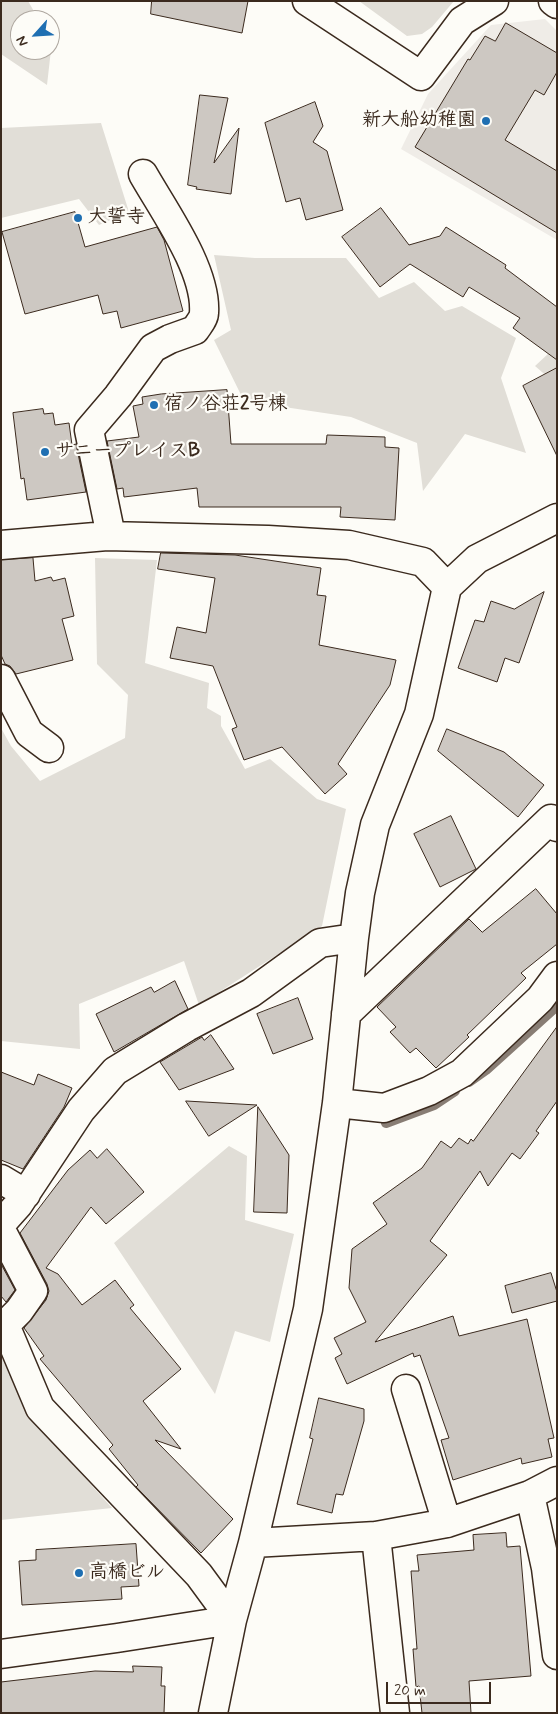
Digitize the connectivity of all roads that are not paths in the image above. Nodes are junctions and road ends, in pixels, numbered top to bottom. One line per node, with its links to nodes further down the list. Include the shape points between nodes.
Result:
1 (307, 1): 2 (street, via 421,76 462,21)
2 (494, 1)
3 (553, 1): 4 (street)
4 (557, 4)
5 (143, 174): 7 (street, via 189,254 202,286 204,315 195,330 153,348 88,430)
6 (557, 518): 9 (street, via 477,559)
7 (111, 536): 8 (street); 9 (street, via 349,545 423,562)
8 (1, 545)
9 (448, 586): 13 (street, via 419,714 375,825)
10 (1, 679): 11 (street, via 29,733)
11 (49, 748)
12 (557, 827): 15 (street, via 551,820)
13 (354, 938): 15 (street); 18 (street, via 320,943 251,993 115,1071 81,1110)
14 (557, 976): 16 (street, via 540,999 462,1073 429,1091 384,1108)
15 (346, 1014): 16 (street)
16 (337, 1103): 26 (street, via 308,1309)
17 (1, 1179): 18 (street)
18 (26, 1194): 19 (street)
19 (1, 1224)
20 (1, 1230): 27 (street, via 33,1291 5,1325 40,1408 199,1575)
21 (406, 1389): 24 (street)
22 (557, 1480): 23 (street)
23 (530, 1496): 24 (street); 29 (street, via 546,1568)
24 (447, 1523): 25 (street)
25 (376, 1536): 26 (street); 31 (street)
26 (253, 1543): 27 (street)
27 (232, 1620): 28 (street); 30 (street)
28 (1, 1654)
29 (557, 1656)
30 (213, 1713)
31 (396, 1713)

